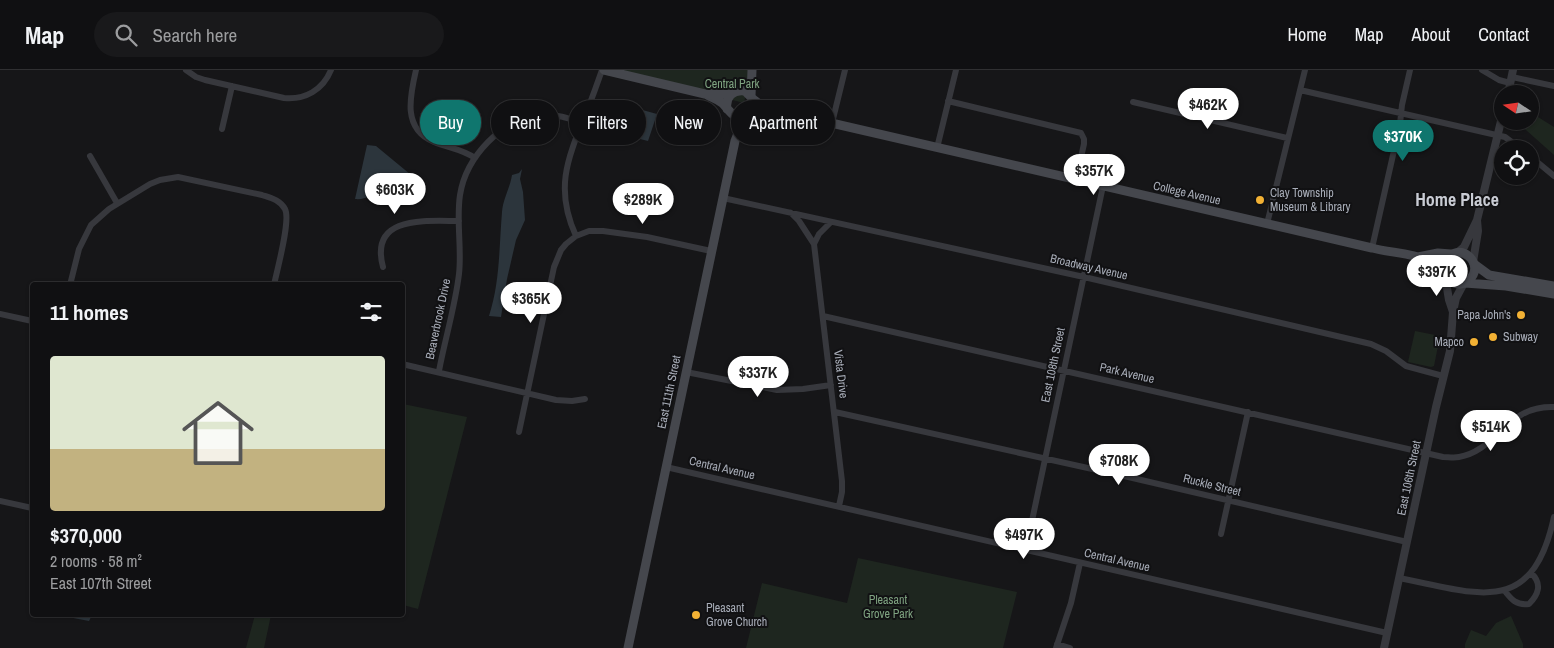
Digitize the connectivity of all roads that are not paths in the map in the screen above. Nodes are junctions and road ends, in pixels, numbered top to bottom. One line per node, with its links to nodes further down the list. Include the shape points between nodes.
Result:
1 (186, 70): 12 (street, via 196,77)
2 (331, 70): 12 (street, via 321,86 296,98)
3 (416, 70): 38 (street, via 410,104 418,128 430,140)
4 (603, 70): 16 (main road); 18 (street)
5 (845, 70): 23 (street)
6 (956, 70): 20 (street)
7 (1305, 70): 14 (street)
8 (1410, 70): 25 (street)
9 (1482, 70): 11 (street, via 1498,80)
10 (752, 71): 15 (main road); 17 (main road)
11 (1512, 77): 13 (street)
12 (232, 86): 29 (street)
13 (1554, 86)
14 (1300, 90): 25 (street); 32 (street)
15 (734, 92): 16 (main road); 17 (main road, via 745,91); 22 (main road, via 727,100)
16 (705, 94): 22 (main road)
17 (752, 98): 19 (main road, College Avenue)
18 (591, 100)
19 (755, 100)
20 (948, 101): 36 (street); 41 (street, via 1081,133 1084,147)
21 (1133, 102): 32 (street)
22 (728, 111): 24 (main road); 27 (main road, East 111th Street)
23 (835, 112)
24 (731, 113)
25 (1403, 113): 31 (street); 52 (street)
26 (569, 118): 38 (street, Beaverbrook Drive, via 549,114 526,118 505,128)
27 (731, 124)
28 (835, 125): 36 (main road, College Avenue)
29 (222, 128)
30 (1499, 130): 31 (street)
31 (1498, 136): 33 (street); 46 (street)
32 (1287, 138): 49 (street)
33 (1510, 140)
34 (573, 145): 50 (street, via 565,177 565,198)
35 (734, 145): 43 (main road, East 111th Street)
36 (937, 148): 41 (main road, College Avenue)
37 (90, 156): 44 (street)
38 (475, 158): 47 (street, Beaverbrook Drive, via 461,188)
39 (1539, 164): 40 (street)
40 (1554, 176)
41 (1076, 179): 42 (main road, College Avenue)
42 (1103, 186): 49 (main road, College Avenue); 59 (street, East 108th Street)
43 (723, 198): 45 (street, Broadway Avenue); 53 (main road, East 111th Street)
44 (117, 203): 60 (street, via 91,224 78,252); 61 (street, via 150,184 178,177 274,198 285,209 287,220)
45 (791, 213): 48 (street, Broadway Avenue); 51 (street, Vista Drive)
46 (1477, 220): 54 (street, via 1466,244); 56 (street)
47 (459, 221): 57 (street, via 413,221 396,227 382,244); 71 (street, Beaverbrook Drive, via 458,282)
48 (831, 222): 51 (street); 59 (street, Broadway Avenue)
49 (1268, 224): 52 (main road, College Avenue)
50 (576, 236): 53 (street, via 589,231 603,231 668,240); 75 (street, via 557,258)
51 (814, 244): 67 (street, Vista Drive)
52 (1372, 248): 55 (main road, College Avenue)
53 (711, 251): 72 (main road, East 111th Street)
54 (1454, 253): 55 (main road, College Avenue); 56 (main road, via 1465,254); 58 (main road, via 1444,262)
55 (1418, 257): 58 (main road, College Avenue, via 1431,262)
56 (1474, 263): 62 (main road, via 1473,275); 63 (main road, via 1489,274)
57 (383, 267)
58 (1445, 275): 62 (main road, via 1453,283); 65 (street, East 106th Street)
59 (1084, 277): 70 (street, East 108th Street); 73 (street, Broadway Avenue, via 1371,344 1408,367)
60 (71, 282)
61 (275, 282)
62 (1464, 283): 64 (main road); 65 (street, East 106th Street)
63 (1554, 286)
64 (1554, 294)
65 (1452, 312): 73 (street, East 106th Street, via 1451,344)
66 (0, 314): 68 (street)
67 (823, 316): 70 (street, Park Avenue); 74 (street, Vista Drive)
68 (30, 321)
69 (405, 365): 71 (street)
70 (1064, 370): 79 (street, Park Avenue); 82 (street, East 108th Street)
71 (439, 371): 75 (street)
72 (686, 372): 74 (street, via 777,390); 83 (main road, East 111th Street)
73 (1444, 376): 81 (street, East 106th Street)
74 (831, 385): 78 (street, Vista Drive)
75 (527, 392): 76 (street, via 572,402); 80 (street)
76 (585, 399)
77 (1554, 407): 81 (street, Park Avenue, via 1535,408 1520,415 1469,454 1457,458)
78 (835, 412): 82 (street, Ruckle Street); 86 (street, Vista Drive, via 843,486)
79 (1248, 412): 81 (street, Park Avenue); 85 (street)
80 (519, 432)
81 (1426, 452): 90 (street, East 106th Street)
82 (1045, 458): 85 (street, Ruckle Street); 91 (street, East 108th Street)
83 (666, 467): 86 (street, Central Avenue); 98 (main road, East 111th Street)
84 (0, 501): 87 (street)
85 (1228, 501): 89 (street); 90 (street, Ruckle Street)
86 (839, 506): 91 (street, Central Avenue)
87 (30, 508)
88 (1554, 517): 93 (street, via 1547,544)
89 (1221, 534)
90 (1407, 542): 94 (street, East 106th Street)
91 (1026, 549): 92 (street, Central Avenue)
92 (1080, 563): 96 (street, Central Avenue); 97 (street)
93 (1531, 573): 95 (street); 95 (street, via 1539,591 1529,604 1518,604)
94 (1399, 578): 95 (street, via 1468,592); 96 (street, East 106th Street)
95 (1504, 590)
96 (1387, 633): 100 (street, East 106th Street)
97 (1057, 646): 99 (street)
98 (628, 648)
99 (1070, 648)
100 (1384, 648)

